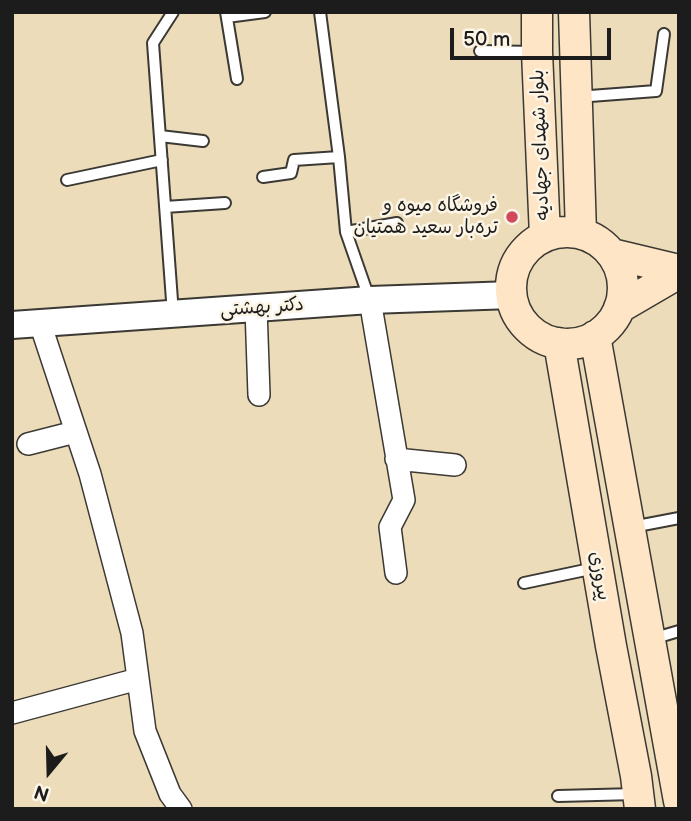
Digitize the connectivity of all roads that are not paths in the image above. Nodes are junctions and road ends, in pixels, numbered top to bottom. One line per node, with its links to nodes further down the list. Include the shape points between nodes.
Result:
1 (173, 12): 12 (lane, via 153,43)
2 (265, 12): 6 (lane)
3 (320, 12): 14 (lane)
4 (537, 12): 9 (main road, بلوار شهدای جهادیه)
5 (574, 12): 11 (main road, بلوار شهدای جهادیه)
6 (226, 15): 10 (lane)
7 (664, 34): 11 (lane, via 656,91)
8 (480, 51): 9 (lane)
9 (537, 52): 23 (main road, بلوار شهدای جهادیه)
10 (237, 79)
11 (577, 97): 22 (main road, بلوار شهدای جهادیه)
12 (160, 136): 13 (lane); 15 (lane)
13 (203, 141)
14 (339, 157): 16 (lane, via 294,160 291,173); 21 (lane)
15 (162, 160): 17 (lane); 19 (lane)
16 (263, 177)
17 (68, 180)
18 (225, 203): 19 (lane)
19 (165, 208): 30 (lane)
20 (397, 223): 21 (lane)
21 (346, 232): 27 (lane)
22 (581, 233): 23 (main road); 24 (main road)
23 (545, 236): 26 (main road, via 518,260)
24 (612, 254): 25 (main road); 29 (main road, via 621,271)
25 (679, 272): 29 (main road)
26 (512, 295): 27 (street, دکتر بهشتی); 34 (main road, via 527,327)
27 (370, 300): 28 (street, دکتر بهشتی); 38 (street)
28 (256, 308): 30 (street, دکتر بهشتی); 35 (street)
29 (619, 308): 33 (main road, via 610,324)
30 (173, 314): 31 (street, دکتر بهشتی)
31 (40, 323): 32 (street, دکتر بهشتی); 36 (street)
32 (12, 325)
33 (595, 336): 34 (main road); 41 (main road, پیروزی)
34 (559, 343): 42 (main road, پیروزی)
35 (259, 395)
36 (75, 432): 37 (street); 47 (street, via 132,633)
37 (29, 444)
38 (397, 459): 39 (street); 43 (street, via 404,500 390,527)
39 (455, 465)
40 (679, 518): 41 (lane)
41 (629, 527): 46 (main road, پیروزی)
42 (598, 568): 44 (lane); 50 (main road, پیروزی)
43 (396, 573)
44 (524, 583)
45 (679, 631): 46 (lane)
46 (649, 640): 51 (main road, پیروزی)
47 (138, 679): 48 (street); 52 (street, via 145,731 170,794)
48 (12, 713)
49 (558, 796): 50 (lane)
50 (639, 801)
51 (679, 801)
52 (181, 809)

